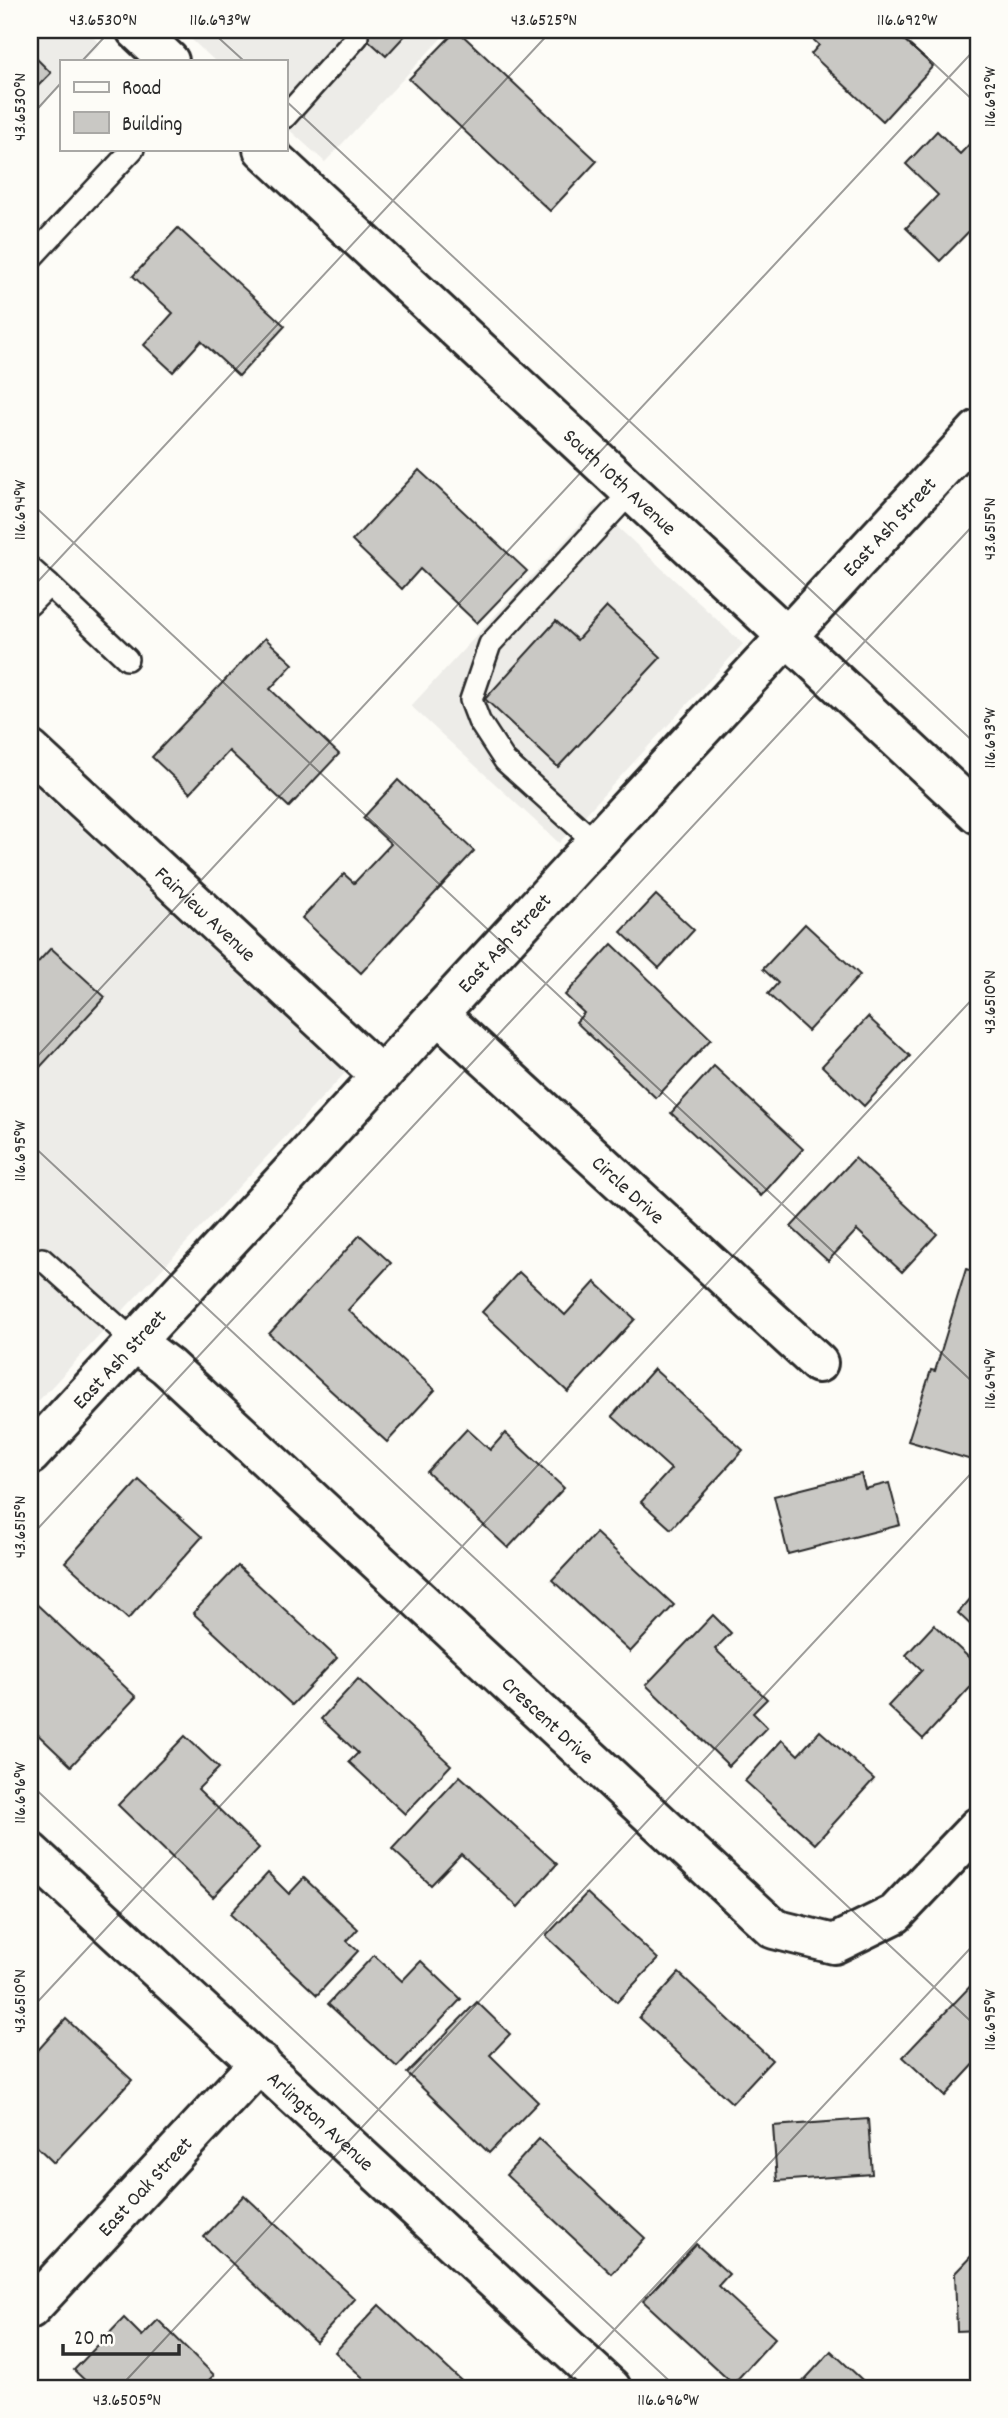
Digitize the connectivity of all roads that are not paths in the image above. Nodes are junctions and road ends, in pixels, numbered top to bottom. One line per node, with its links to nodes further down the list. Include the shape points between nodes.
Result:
1 (136, 30): 3 (street)
2 (356, 37): 4 (lane)
3 (168, 60)
4 (287, 115)
5 (132, 150): 7 (lane)
6 (264, 150): 9 (street, South 10th Avenue)
7 (30, 259)
8 (978, 430): 13 (street, East Ash Street)
9 (631, 492): 13 (street, South 10th Avenue); 17 (lane, via 490,644 471,700 478,721 506,761)
10 (30, 568): 11 (lane)
11 (48, 585): 12 (lane); 14 (lane)
12 (30, 604)
13 (788, 636): 16 (street, South 10th Avenue); 17 (street, East Ash Street)
14 (127, 659)
15 (30, 750): 19 (street, Fairview Avenue)
16 (978, 814)
17 (596, 843): 18 (street, East Ash Street)
18 (438, 1014): 19 (street, East Ash Street); 22 (street, Circle Drive)
19 (380, 1076): 21 (street, East Ash Street)
20 (42, 1259): 21 (lane)
21 (135, 1342): 23 (street, East Ash Street); 24 (street, Crescent Drive, via 167,1366 774,1928 834,1944 883,1920 895,1914)
22 (818, 1363)
23 (30, 1455)
24 (978, 1827)
25 (30, 1852): 26 (street, Arlington Avenue)
26 (260, 2062): 27 (street, East Oak Street); 28 (street, Arlington Avenue)
27 (30, 2309)
28 (611, 2388)

